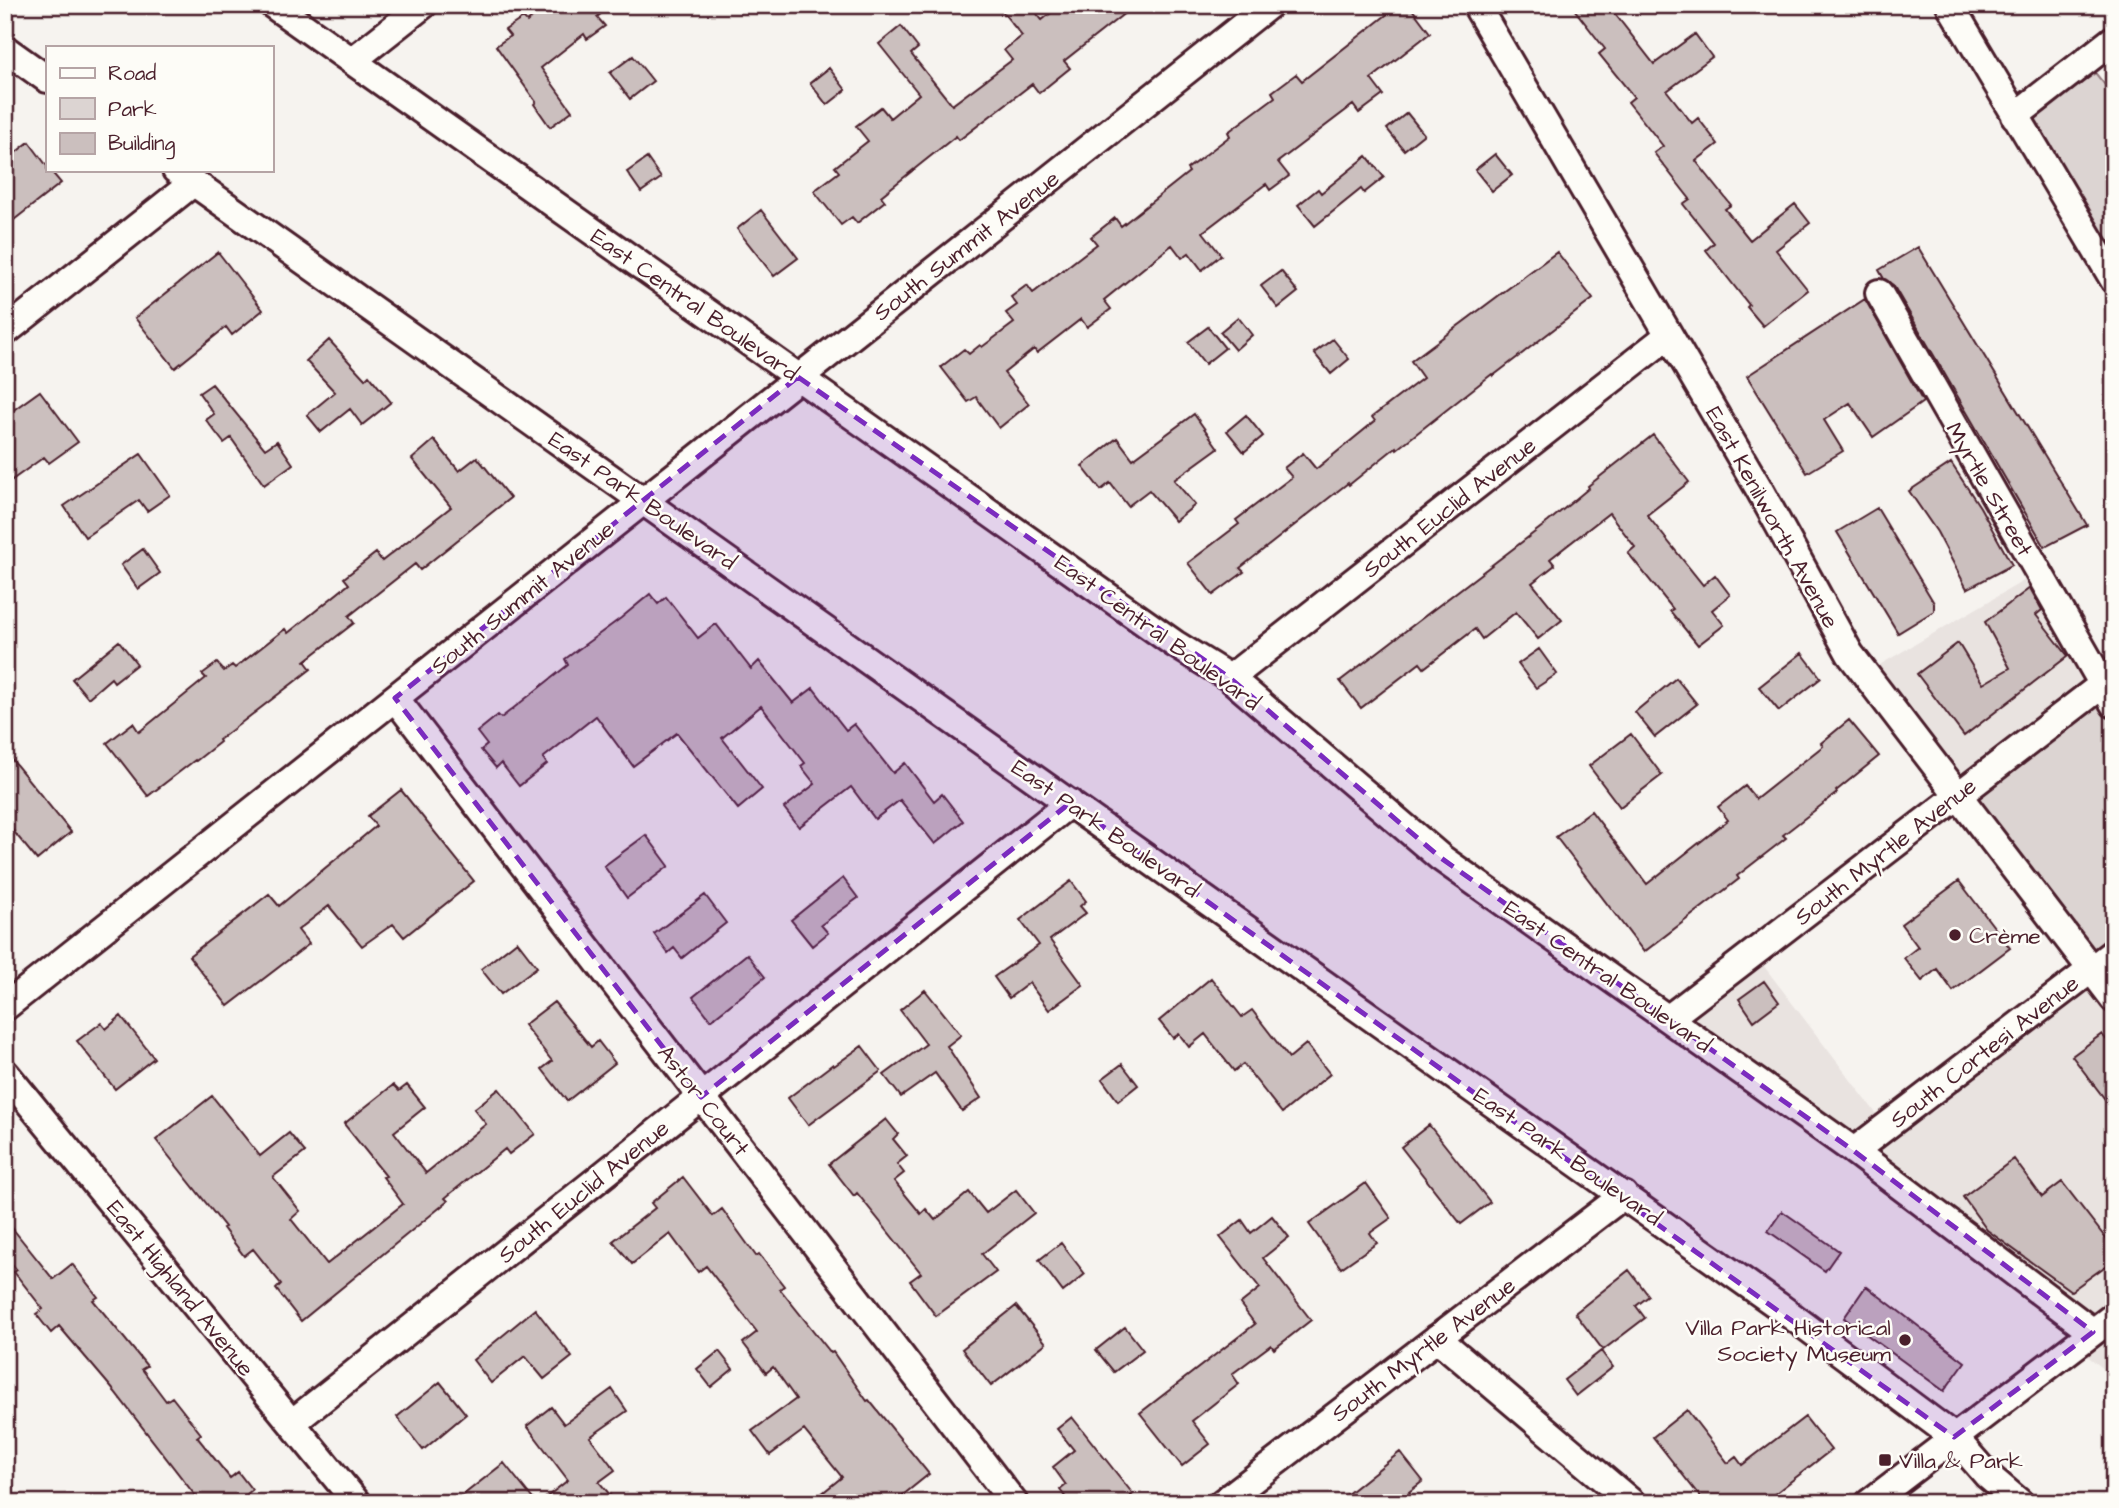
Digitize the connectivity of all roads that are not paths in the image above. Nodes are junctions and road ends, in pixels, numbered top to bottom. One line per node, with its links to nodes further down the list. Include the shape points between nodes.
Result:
1 (273, 5): 8 (street, East Central Boulevard)
2 (423, 5): 8 (street)
3 (1269, 5): 16 (street, South Summit Avenue)
4 (1476, 5): 15 (street, East Kenilworth Avenue)
5 (1950, 5): 10 (street)
6 (2114, 39): 10 (street)
7 (5, 49): 9 (street)
8 (352, 61): 16 (street, East Central Boulevard)
9 (46, 78)
10 (2015, 116): 12 (street)
11 (185, 176): 14 (street); 17 (street, East Park Boulevard)
12 (2114, 280)
13 (1879, 293): 19 (street, Myrtle Street)
14 (5, 332)
15 (1668, 335): 18 (street, South Euclid Avenue); 21 (street, East Kenilworth Avenue, via 1850,654)
16 (798, 377): 17 (street, South Summit Avenue); 18 (street, East Central Boulevard)
17 (643, 500): 20 (street, South Summit Avenue); 22 (street, East Park Boulevard)
18 (1230, 678): 27 (street, East Central Boulevard, via 1441,858)
19 (2108, 695): 21 (street, South Myrtle Avenue)
20 (395, 698): 26 (street, South Summit Avenue); 29 (street, Astor Court)
21 (1958, 795): 24 (street, East Kenilworth Avenue); 27 (street, South Myrtle Avenue)
22 (1070, 803): 29 (street, South Euclid Avenue); 31 (street, East Park Boulevard)
23 (2114, 952): 24 (street, South Cortesi Avenue)
24 (2091, 969): 25 (street, East Kenilworth Avenue); 30 (street, South Cortesi Avenue)
25 (2114, 999)
26 (5, 1007)
27 (1668, 1018): 30 (street, East Central Boulevard)
28 (5, 1073): 35 (street, East Highland Avenue)
29 (701, 1097): 35 (street, South Euclid Avenue); 38 (street, Astor Court)
30 (1854, 1151): 33 (street, East Central Boulevard)
31 (1624, 1195): 34 (street, South Myrtle Avenue); 36 (street, East Park Boulevard)
32 (2114, 1315): 33 (street)
33 (2093, 1332): 36 (street)
34 (1437, 1338): 39 (street, South Myrtle Avenue); 40 (street)
35 (292, 1423): 37 (street, East Highland Avenue)
36 (1955, 1437): 41 (street); 42 (street, East Park Boulevard, via 1987,1475)
37 (357, 1503)
38 (1014, 1503)
39 (1222, 1503)
40 (1632, 1503)
41 (1869, 1503)
42 (2020, 1503)

